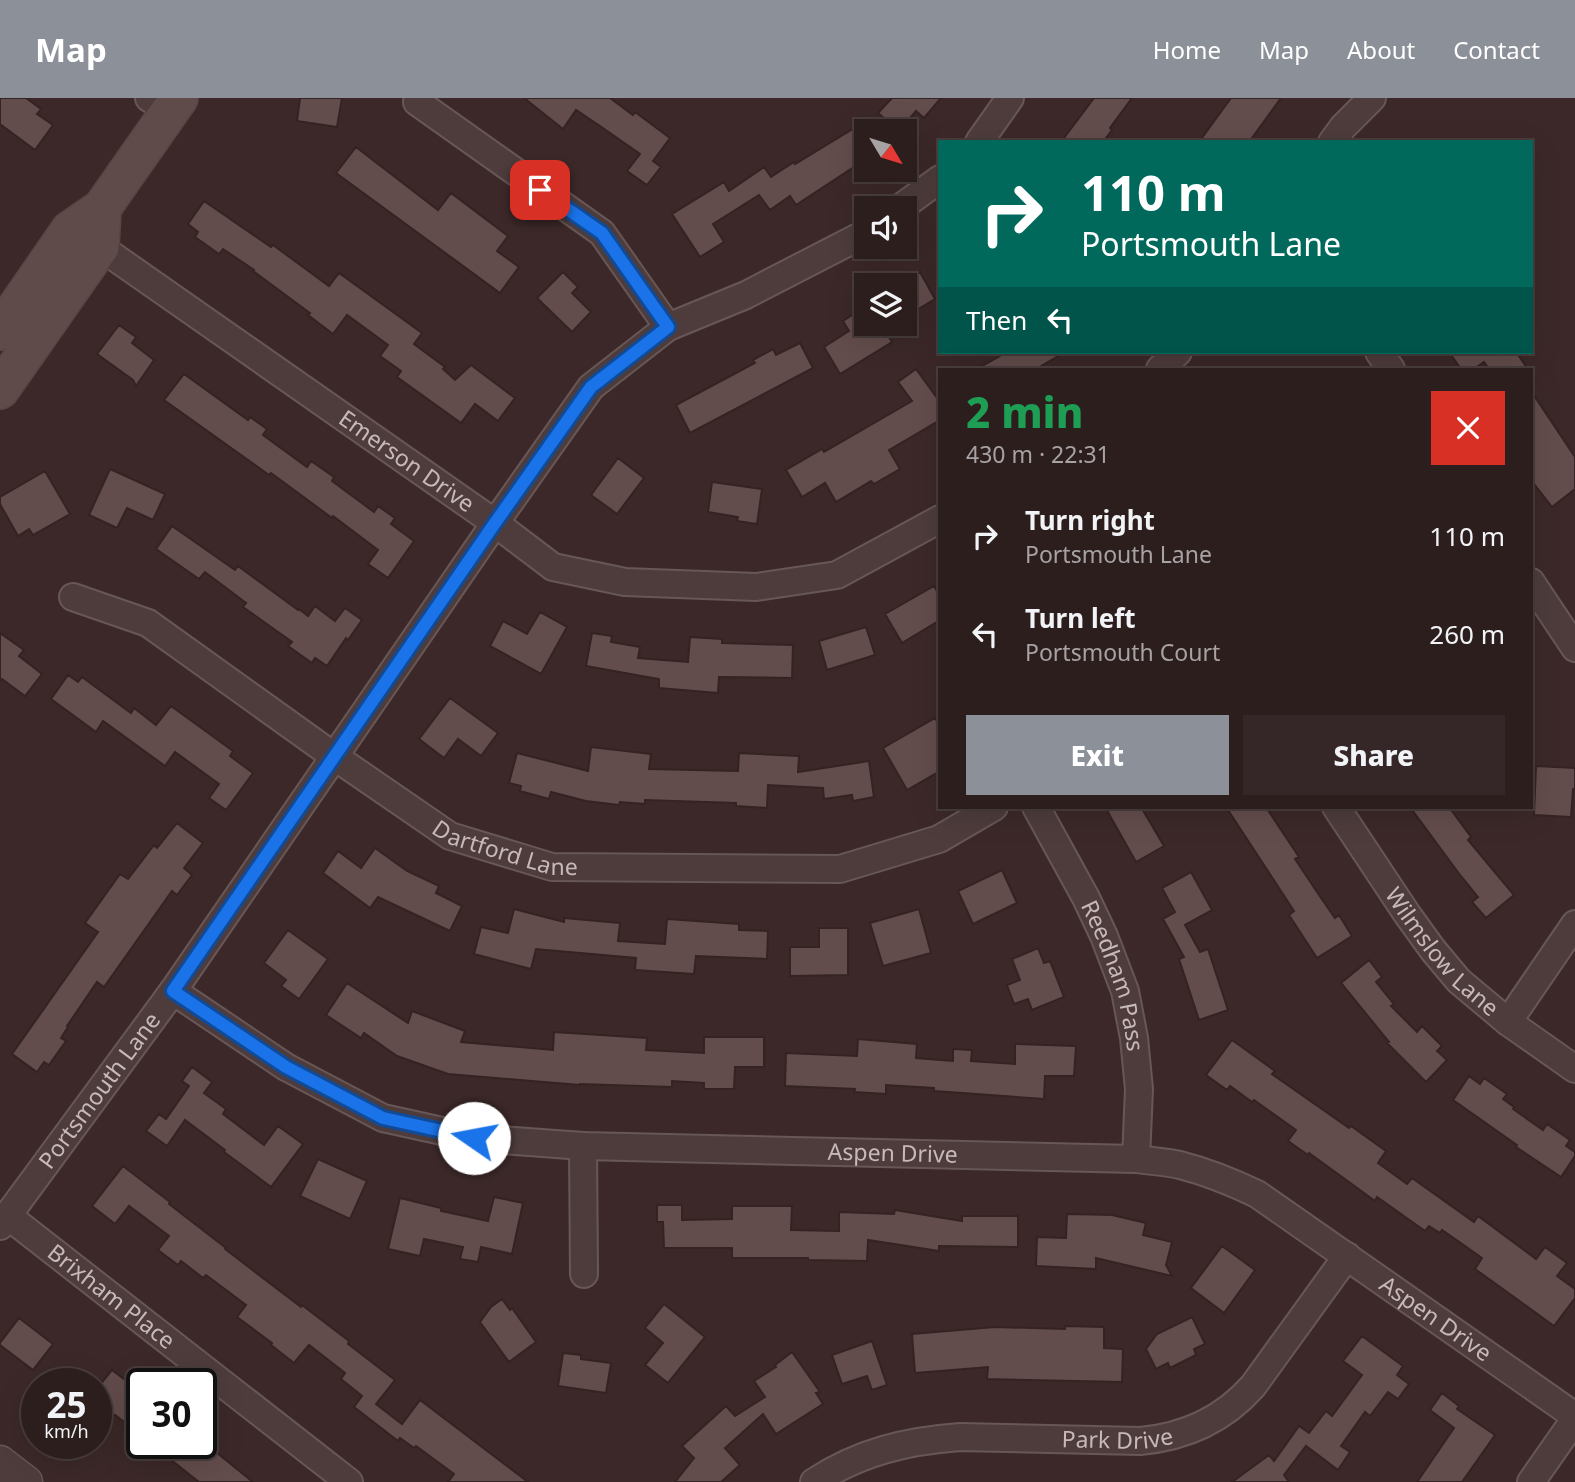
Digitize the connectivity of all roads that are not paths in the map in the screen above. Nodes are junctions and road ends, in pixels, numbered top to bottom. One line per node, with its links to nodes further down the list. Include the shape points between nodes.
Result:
1 (1010, 98): 5 (street)
2 (1372, 98): 6 (street)
3 (417, 102): 12 (street, via 602,233)
4 (166, 103): 9 (main road)
5 (980, 140)
6 (1333, 140)
7 (938, 180): 8 (street)
8 (917, 196)
9 (102, 208): 11 (main road); 13 (main road, via 70,230)
10 (854, 239): 12 (street, Portsmouth Lane, via 746,295)
11 (100, 247): 16 (main road); 18 (street, Emerson Drive)
12 (668, 327): 18 (street, Portsmouth Lane, via 591,387)
13 (0, 331)
14 (1176, 354): 15 (street)
15 (1161, 368)
16 (0, 390)
17 (938, 520): 18 (street, Emerson Drive, via 837,575 756,587 625,582 553,567)
18 (495, 523): 22 (street, Portsmouth Lane)
19 (1533, 585): 21 (street)
20 (73, 597): 22 (street, Dartford Lane, via 148,623)
21 (1575, 648)
22 (335, 757): 23 (street, Dartford Lane, via 450,836 552,867 840,869 939,839); 27 (street, Portsmouth Lane)
23 (991, 809)
24 (1036, 809): 31 (street, Reedham Pass, via 1086,898 1125,990 1139,1089)
25 (1337, 809): 28 (street, Wilmslow Lane, via 1433,950 1459,981)
26 (1575, 924): 28 (street)
27 (173, 991): 30 (street, Aspen Drive, via 286,1067 383,1118 474,1138); 32 (street, Portsmouth Lane)
28 (1508, 1022): 29 (street, Wilmslow Lane)
29 (1575, 1069)
30 (583, 1146): 31 (street, Aspen Drive); 34 (street)
31 (1136, 1159): 33 (street, Aspen Drive, via 1178,1164 1234,1183)
32 (4, 1221): 38 (street, Brixham Place)
33 (1347, 1256): 35 (street, Aspen Drive); 39 (street, Park Drive, via 1254,1386 1200,1427 1140,1441 933,1439 874,1452)
34 (584, 1274)
35 (1575, 1417): 40 (street)
36 (0, 1462): 37 (street)
37 (26, 1482)
38 (349, 1482)
39 (814, 1482)
40 (1531, 1482)

